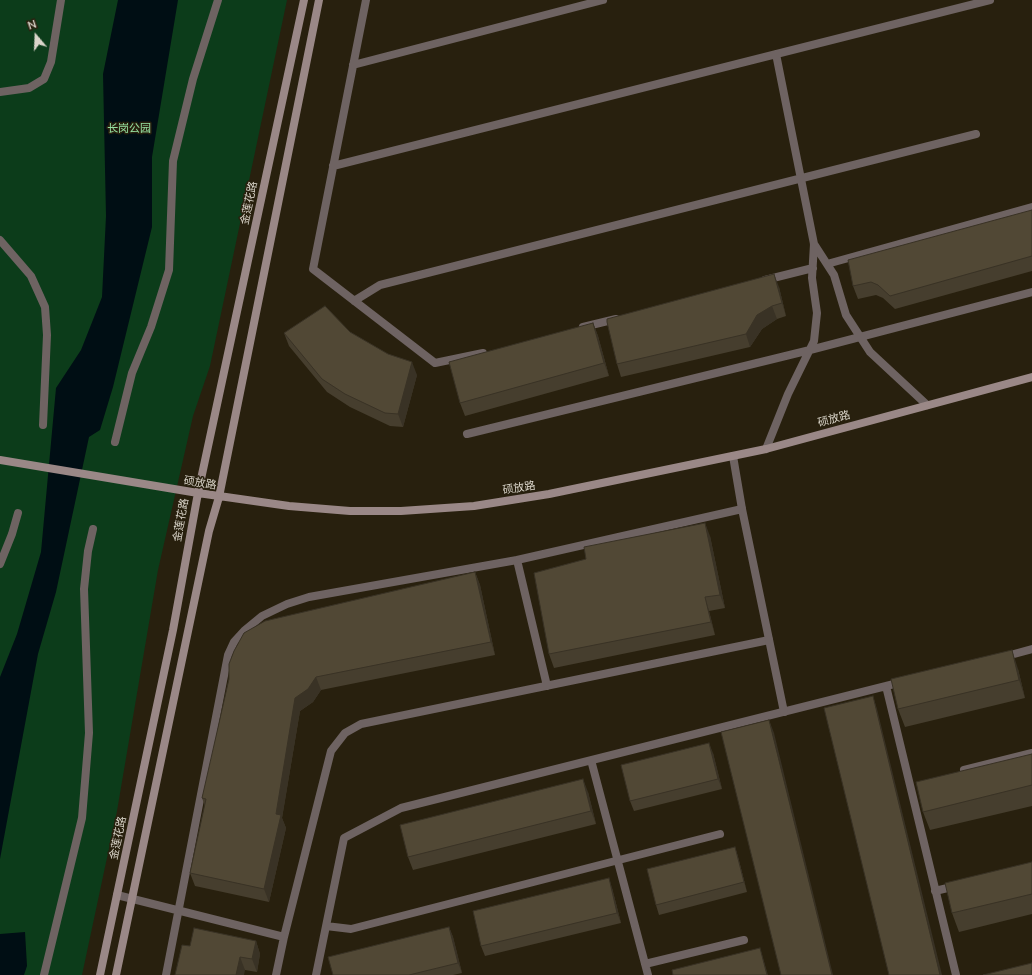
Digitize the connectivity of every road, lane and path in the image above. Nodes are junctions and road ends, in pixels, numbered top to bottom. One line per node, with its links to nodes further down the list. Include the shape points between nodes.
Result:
1 (61, 0): 10 (street, via 51,62 44,79 29,88)
2 (218, 0): 31 (street, via 193,79 173,161 169,270 152,327 132,373)
3 (304, 0): 35 (street, 金莲花路)
4 (319, 0): 36 (street)
5 (366, 0): 9 (street)
6 (603, 0): 9 (street)
7 (990, 0): 8 (street)
8 (776, 54): 12 (street); 13 (street)
9 (353, 65): 12 (street)
10 (0, 92)
11 (976, 134): 13 (street)
12 (333, 166): 21 (street, via 313,269)
13 (801, 179): 16 (street); 21 (street, via 380,285)
14 (1032, 208): 17 (street)
15 (0, 240): 29 (street, via 31,276 45,307 47,335)
16 (814, 244): 17 (street); 18 (street)
17 (827, 264): 24 (street, via 834,275 846,315)
18 (812, 268): 19 (street); 25 (street, via 817,313 814,341)
19 (759, 282)
20 (1032, 292): 24 (street)
21 (354, 301): 26 (street, via 436,363)
22 (621, 317): 23 (street)
23 (576, 329)
24 (859, 337): 25 (street); 28 (street, via 870,352)
25 (810, 350): 30 (street); 32 (street, via 788,394)
26 (491, 351)
27 (1032, 378): 28 (street, 硕放路)
28 (927, 405): 32 (street, 硕放路)
29 (43, 425)
30 (468, 434)
31 (115, 442)
32 (766, 449): 33 (street, 硕放路)
33 (733, 456): 36 (street, 硕放路, via 549,494 467,506 402,511 350,511); 37 (street)
34 (0, 460): 35 (street, 硕放路)
35 (198, 493): 36 (street, 硕放路); 56 (street, 金莲花路, via 173,630)
36 (219, 497): 57 (street, via 209,531)
37 (742, 509): 40 (street); 42 (street)
38 (18, 513): 41 (street)
39 (93, 529): 63 (street, via 84,588 89,733 82,818)
40 (517, 560): 46 (street); 58 (street, via 309,597 262,616 245,630 234,642 228,654)
41 (0, 564)
42 (769, 640): 46 (street); 48 (street)
43 (1032, 649): 44 (street)
44 (994, 659)
45 (909, 680): 47 (street)
46 (547, 686): 60 (street, via 361,724 345,733 331,752)
47 (886, 686): 48 (street); 55 (street, via 913,783)
48 (784, 712): 50 (street)
49 (1032, 753): 51 (street)
50 (591, 760): 53 (street); 59 (street, via 401,808 344,838)
51 (955, 772)
52 (720, 834): 53 (street)
53 (617, 861): 59 (street, via 351,929); 62 (street)
54 (965, 883): 55 (street)
55 (935, 891): 70 (street)
56 (117, 895): 57 (street); 64 (street, 金莲花路)
57 (133, 900): 58 (street); 65 (street)
58 (179, 912): 60 (street); 66 (street)
59 (326, 926): 68 (street)
60 (284, 937): 67 (street)
61 (744, 940): 62 (street)
62 (645, 964): 69 (street)
63 (44, 975)
64 (100, 975)
65 (116, 975)
66 (166, 975)
67 (276, 975)
68 (316, 975)
69 (648, 975)
70 (956, 975)

